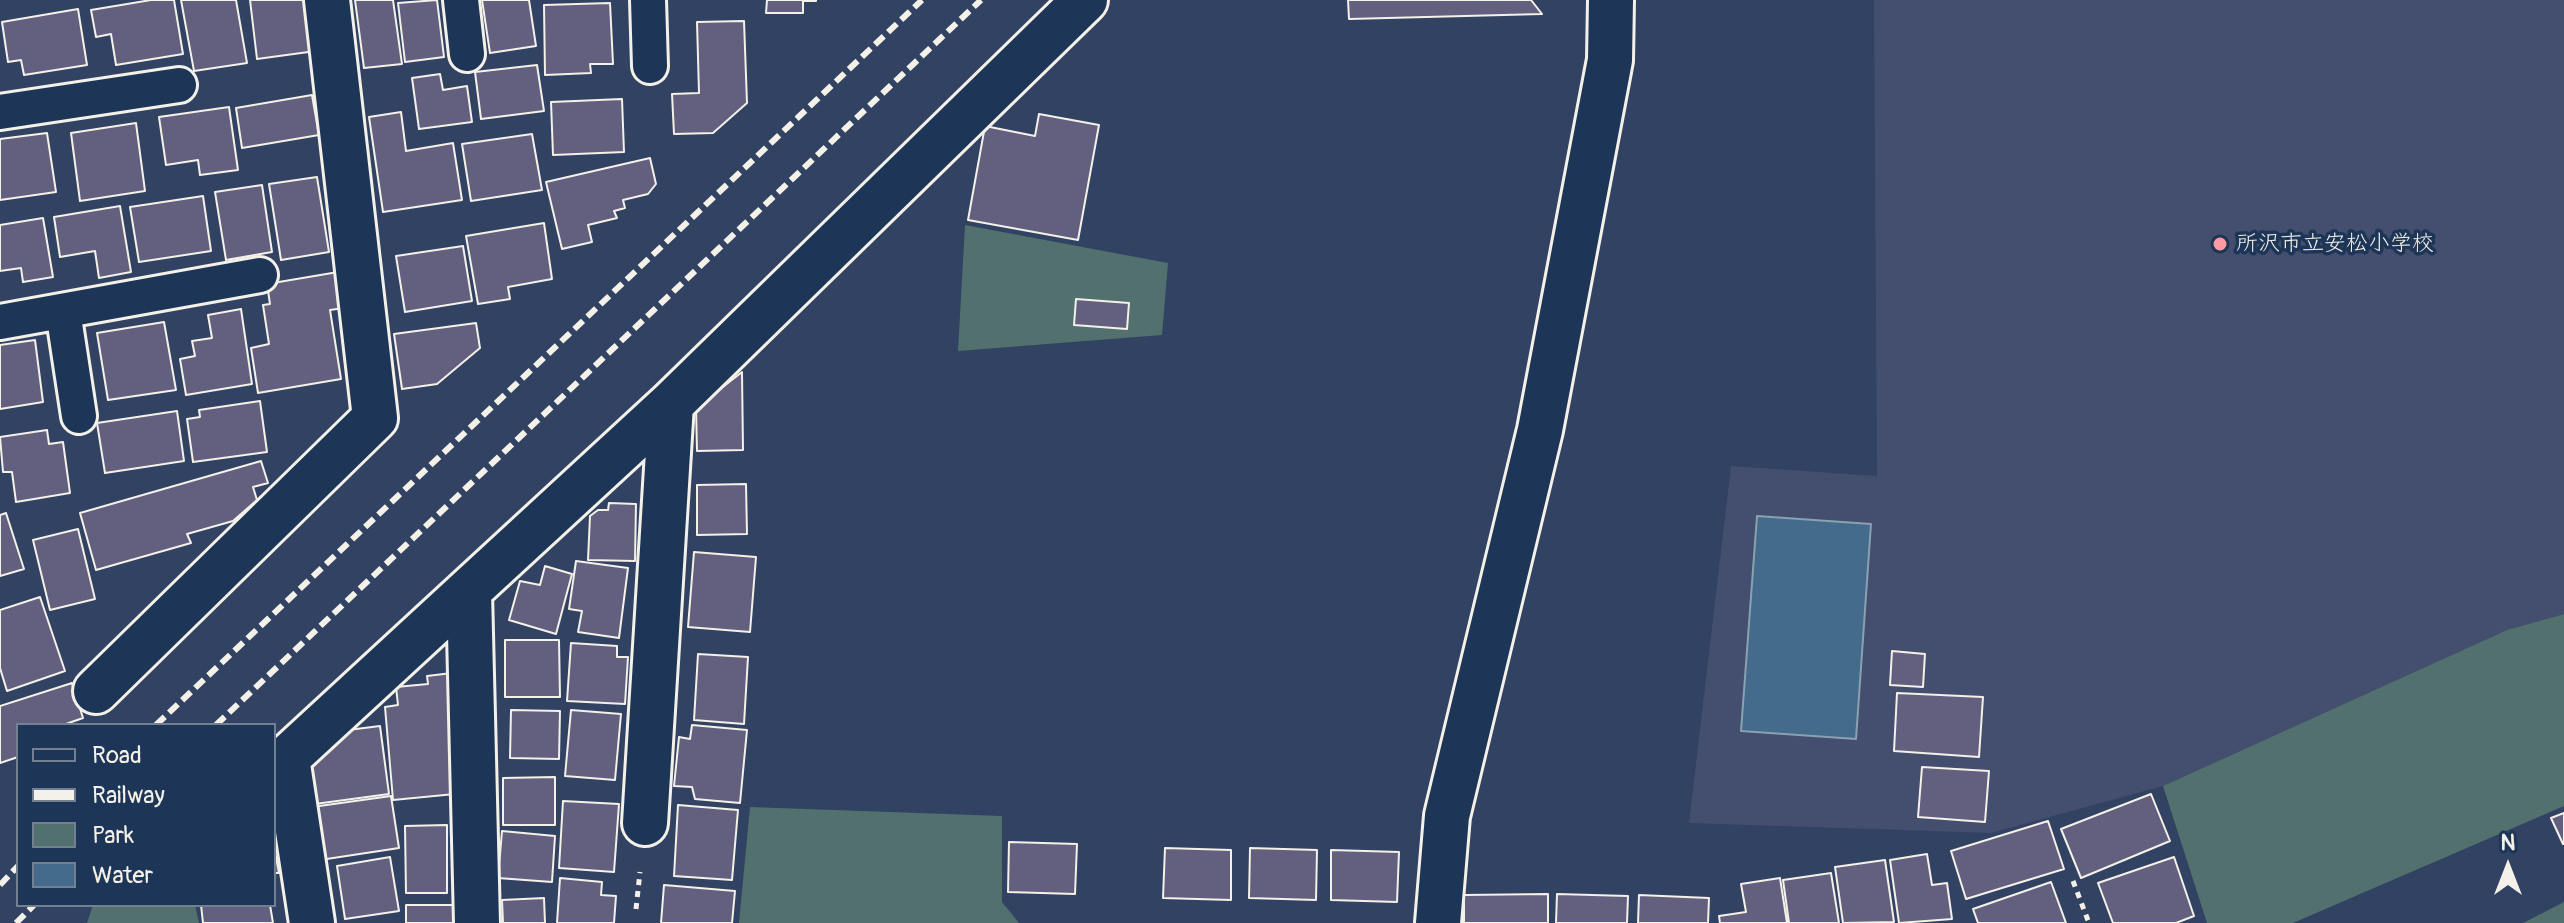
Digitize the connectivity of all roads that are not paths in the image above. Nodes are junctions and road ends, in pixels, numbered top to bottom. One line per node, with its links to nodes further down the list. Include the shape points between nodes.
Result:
1 (327, 0): 16 (street, via 375,418)
2 (461, 0): 6 (lane)
3 (648, 0): 7 (lane)
4 (1085, 0): 13 (street)
5 (1611, 0): 21 (street, via 1610,60 1540,430 1447,816)
6 (467, 54)
7 (650, 66)
8 (179, 85): 9 (lane)
9 (0, 112)
10 (260, 275): 11 (lane)
11 (63, 311): 12 (lane); 14 (lane)
12 (0, 322)
13 (671, 404): 15 (street); 18 (street)
14 (79, 416)
15 (469, 592): 17 (street); 20 (street)
16 (96, 691)
17 (280, 763): 19 (street)
18 (645, 823)
19 (312, 923)
20 (477, 923)
21 (1438, 923)

